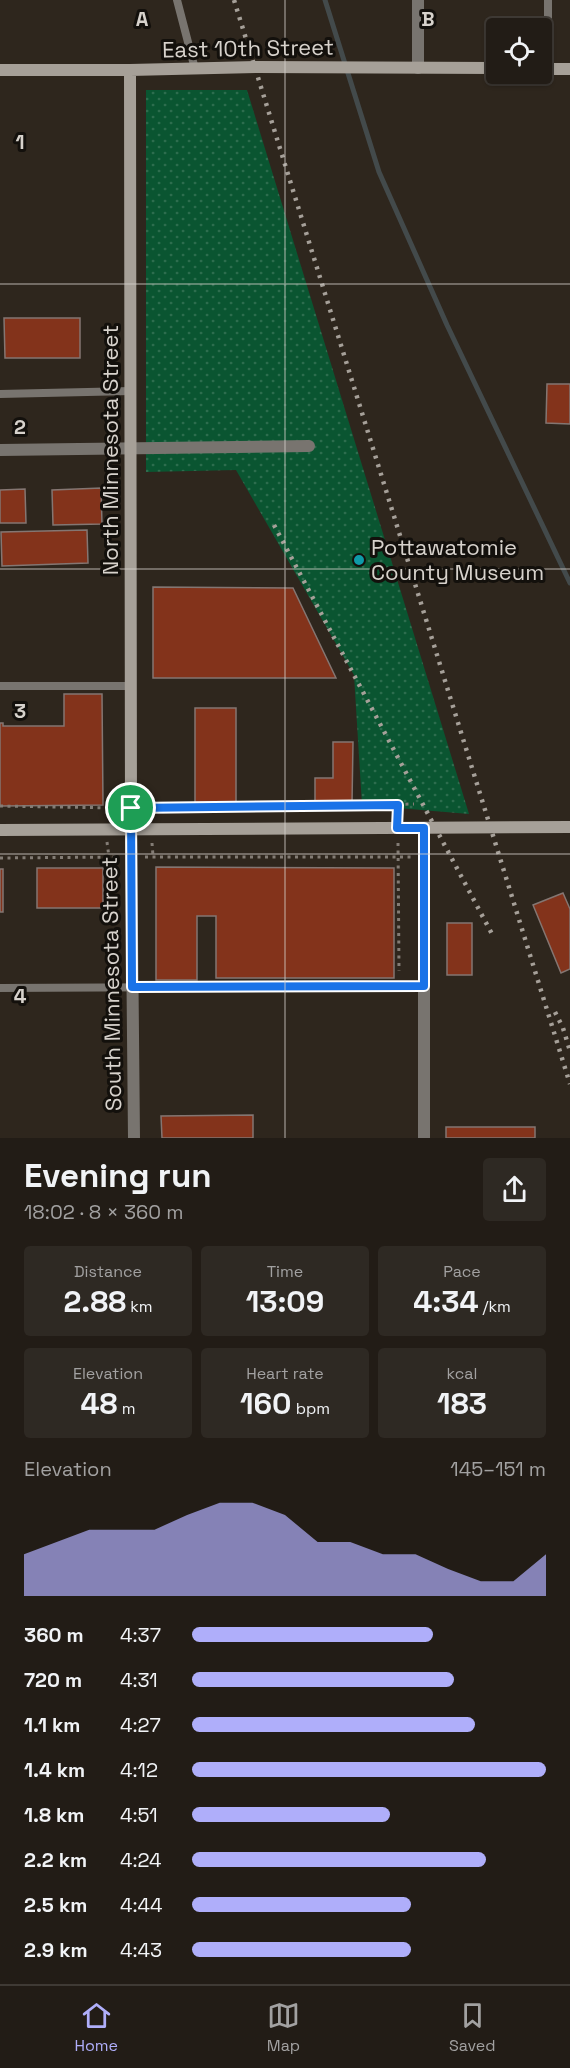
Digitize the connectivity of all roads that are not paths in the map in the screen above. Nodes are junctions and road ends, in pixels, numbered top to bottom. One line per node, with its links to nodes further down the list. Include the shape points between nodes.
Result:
1 (177, 0): 7 (lane)
2 (418, 0): 5 (street)
3 (548, 0): 4 (lane)
4 (547, 18)
5 (418, 68): 6 (street, East 10th Street); 7 (street, East 10th Street)
6 (486, 68)
7 (195, 69): 11 (street, East 10th Street)
8 (552, 69): 9 (street)
9 (570, 69)
10 (0, 70): 11 (street, East 10th Street)
11 (130, 70): 12 (street, North Minnesota Street)
12 (131, 391): 13 (lane); 16 (street, North Minnesota Street)
13 (0, 394)
14 (309, 446): 16 (street)
15 (0, 450): 16 (street)
16 (131, 450): 18 (street, North Minnesota Street)
17 (0, 686): 18 (lane)
18 (131, 686): 22 (street, North Minnesota Street)
19 (570, 827): 20 (street)
20 (424, 828): 22 (street); 23 (street)
21 (0, 830): 22 (street)
22 (131, 830): 24 (street, South Minnesota Street)
23 (424, 986): 24 (lane); 27 (street)
24 (132, 987): 25 (lane); 26 (street, South Minnesota Street)
25 (0, 988)
26 (134, 1138)
27 (424, 1138)

